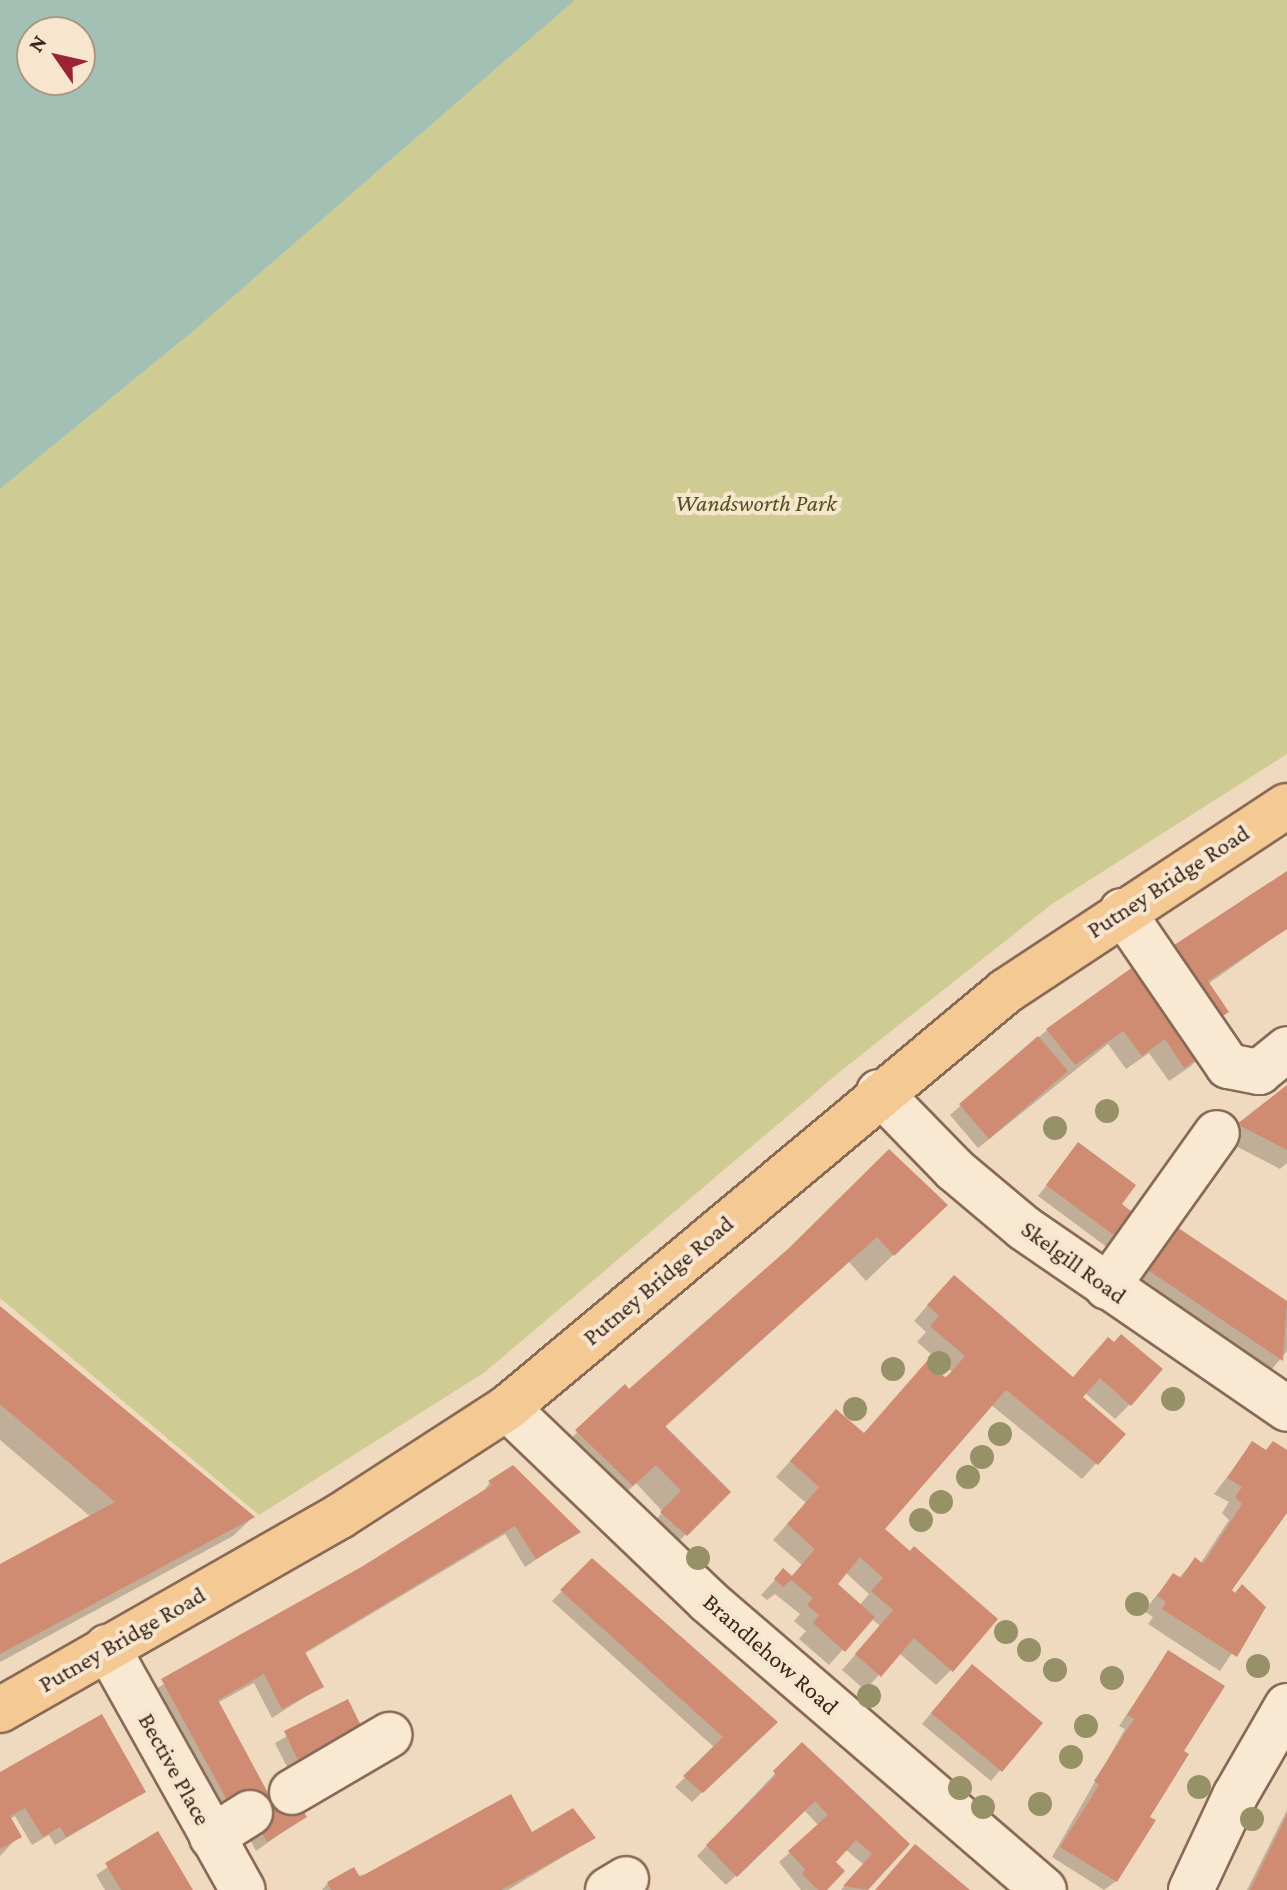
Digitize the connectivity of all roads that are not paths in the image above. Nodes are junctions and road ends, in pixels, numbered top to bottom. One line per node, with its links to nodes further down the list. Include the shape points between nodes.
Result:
1 (1287, 806): 2 (main road, Putney Bridge Road)
2 (1122, 911): 3 (street, via 1228,1066 1259,1072); 4 (main road, Putney Bridge Road, via 1006,991)
3 (1287, 1049)
4 (879, 1092): 6 (street, Skelgill Road, via 978,1189); 7 (main road, Putney Bridge Road)
5 (1217, 1133): 6 (street)
6 (1107, 1287): 8 (street, Skelgill Road)
7 (507, 1408): 9 (main road, Putney Bridge Road, via 340,1516); 17 (street, Brandlehow Road, via 708,1601)
8 (1287, 1409)
9 (107, 1647): 11 (main road, Putney Bridge Road); 15 (street, Bective Place)
10 (1287, 1706): 18 (street, via 1235,1796)
11 (0, 1710)
12 (389, 1735): 13 (street)
13 (292, 1792)
14 (250, 1813): 15 (street)
15 (212, 1837): 16 (street, Bective Place)
16 (243, 1890)
17 (1044, 1890)
18 (1191, 1890)

